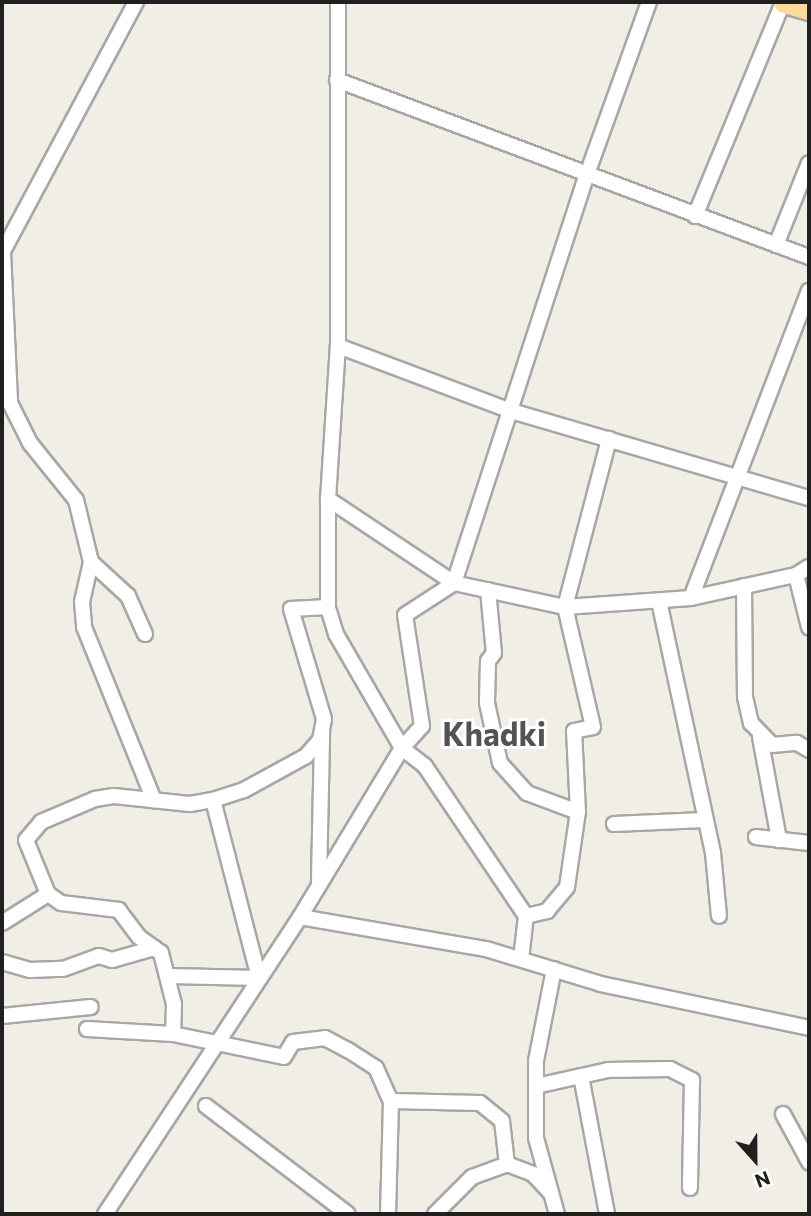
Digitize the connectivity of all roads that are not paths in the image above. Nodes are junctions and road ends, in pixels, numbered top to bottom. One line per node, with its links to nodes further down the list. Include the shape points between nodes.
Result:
1 (136, 2): 11 (street)
2 (338, 2): 6 (street)
3 (649, 2): 8 (street)
4 (783, 2): 5 (main road); 9 (street)
5 (809, 9)
6 (337, 80): 8 (street); 14 (street)
7 (809, 163): 10 (street)
8 (586, 177): 9 (street); 15 (street)
9 (695, 216): 10 (street)
10 (776, 245): 12 (street)
11 (2, 252): 20 (street, via 10,403 25,436 75,500)
12 (809, 257)
13 (809, 291): 17 (street)
14 (338, 346): 15 (street); 19 (street)
15 (511, 411): 16 (street); 22 (street)
16 (609, 439): 17 (street); 28 (street)
17 (736, 474): 18 (street); 25 (street)
18 (809, 498)
19 (328, 499): 22 (street); 27 (street)
20 (91, 562): 30 (street, via 128,596); 35 (street, via 82,602 84,627)
21 (803, 571): 23 (street); 29 (street)
22 (454, 583): 24 (street); 33 (street, via 405,615 422,726)
23 (744, 586): 25 (street); 32 (street, via 745,697)
24 (488, 590): 28 (street); 37 (street, via 494,653 488,661 487,704 500,763 527,793)
25 (691, 598): 26 (street)
26 (659, 601): 28 (street); 38 (street)
27 (328, 607): 31 (street, via 291,609 324,719); 33 (street, via 336,634)
28 (565, 607): 37 (street, via 593,727 574,731)
29 (809, 627)
30 (145, 634)
31 (322, 728): 36 (street, via 320,740 306,756 244,790); 43 (street)
32 (760, 737): 34 (street, via 772,745 797,743); 41 (street)
33 (402, 748): 43 (street); 45 (street, via 425,766)
34 (809, 750)
35 (154, 800): 36 (street, via 190,804); 44 (street, via 95,799 30,830 27,848)
36 (213, 800): 54 (street)
37 (578, 812): 45 (street, via 567,887 547,911)
38 (704, 820): 39 (street); 46 (street, via 713,853)
39 (614, 824)
40 (756, 837): 41 (street)
41 (779, 840): 42 (street)
42 (809, 843)
43 (319, 884): 47 (street)
44 (48, 894): 48 (street); 49 (street, via 61,903 119,910 139,937)
45 (526, 916): 50 (street)
46 (719, 916)
47 (300, 917): 50 (street, via 486,948); 54 (street)
48 (2, 923)
49 (154, 948): 51 (street, via 112,960 99,956 63,969 30,970); 53 (street, via 161,953)
50 (521, 959): 52 (street)
51 (2, 961)
52 (554, 969): 57 (street, via 601,984); 62 (street, via 536,1062)
53 (170, 976): 54 (street); 59 (street)
54 (259, 978): 60 (street)
55 (91, 1007): 56 (street)
56 (2, 1016)
57 (809, 1028)
58 (87, 1029): 59 (street)
59 (173, 1034): 60 (street)
60 (216, 1044): 63 (street, via 284,1057 293,1042 326,1038 376,1068); 70 (street)
61 (581, 1076): 62 (street); 68 (street, via 670,1069 692,1080); 75 (street)
62 (536, 1086): 69 (street, via 536,1138)
63 (391, 1101): 67 (street, via 480,1102 502,1121); 72 (street)
64 (206, 1106): 71 (street)
65 (783, 1114): 66 (street)
66 (809, 1162)
67 (507, 1164): 69 (street, via 533,1174); 73 (street, via 472,1177)
68 (690, 1188)
69 (551, 1193): 74 (street)
70 (105, 1214)
71 (348, 1214)
72 (388, 1214)
73 (435, 1214)
74 (557, 1214)
75 (607, 1214)

